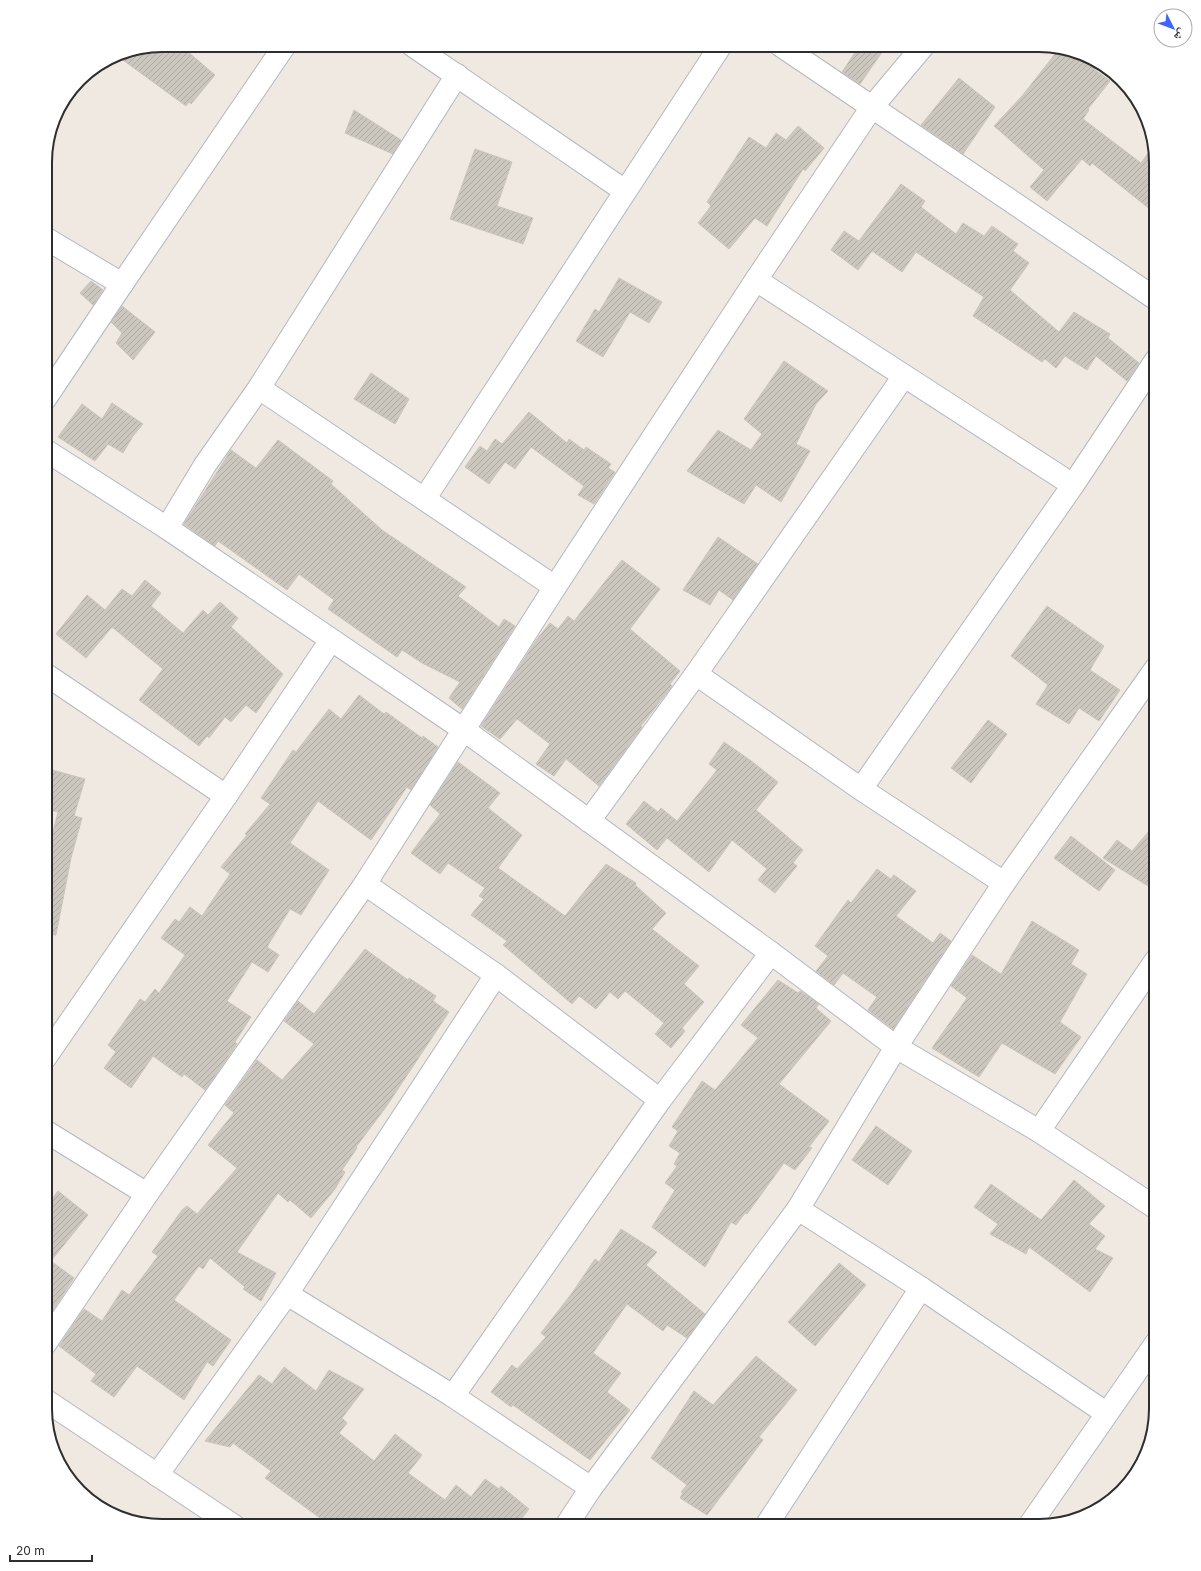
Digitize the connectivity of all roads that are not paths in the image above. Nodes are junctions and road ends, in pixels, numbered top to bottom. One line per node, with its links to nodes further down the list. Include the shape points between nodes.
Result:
1 (280, 52): 11 (street)
2 (422, 52): 6 (street)
3 (716, 52): 8 (street)
4 (790, 52): 7 (street)
5 (918, 52): 7 (street)
6 (457, 75): 8 (street); 15 (street)
7 (872, 107): 10 (street); 12 (street)
8 (625, 192): 19 (street)
9 (52, 242): 11 (street)
10 (756, 280): 14 (street); 21 (street)
11 (122, 284): 16 (street)
12 (1149, 294)
13 (1149, 371): 18 (street)
14 (904, 376): 18 (street); 23 (street)
15 (259, 388): 19 (street); 20 (street, via 206,465)
16 (52, 389)
17 (52, 454): 20 (street)
18 (1073, 485): 27 (street)
19 (425, 498): 21 (street)
20 (167, 528): 22 (street)
21 (555, 587): 26 (street)
22 (330, 640): 26 (street); 28 (street)
23 (696, 674): 27 (street); 29 (street)
24 (1149, 678): 30 (street)
25 (52, 686): 28 (street)
26 (464, 730): 29 (street); 31 (street)
27 (861, 788): 30 (street)
28 (226, 796): 36 (street)
29 (589, 821): 32 (street)
30 (1004, 883): 35 (street)
31 (365, 884): 34 (street); 40 (street)
32 (770, 952): 35 (street); 37 (street)
33 (1149, 970): 38 (street)
34 (496, 975): 37 (street); 44 (street)
35 (896, 1047): 38 (street); 42 (street)
36 (52, 1048)
37 (660, 1100): 47 (street)
38 (1039, 1131): 41 (street)
39 (52, 1135): 40 (street)
40 (147, 1194): 45 (street)
41 (1149, 1203)
42 (798, 1209): 43 (street); 51 (street)
43 (921, 1288): 49 (street); 54 (street)
44 (287, 1294): 47 (street); 50 (street)
45 (52, 1334)
46 (1149, 1353): 49 (street)
47 (453, 1396): 51 (street)
48 (52, 1405): 50 (street)
49 (1106, 1414): 55 (street)
50 (157, 1475): 52 (street)
51 (591, 1488): 53 (street)
52 (223, 1519)
53 (571, 1519)
54 (771, 1519)
55 (1034, 1519)

